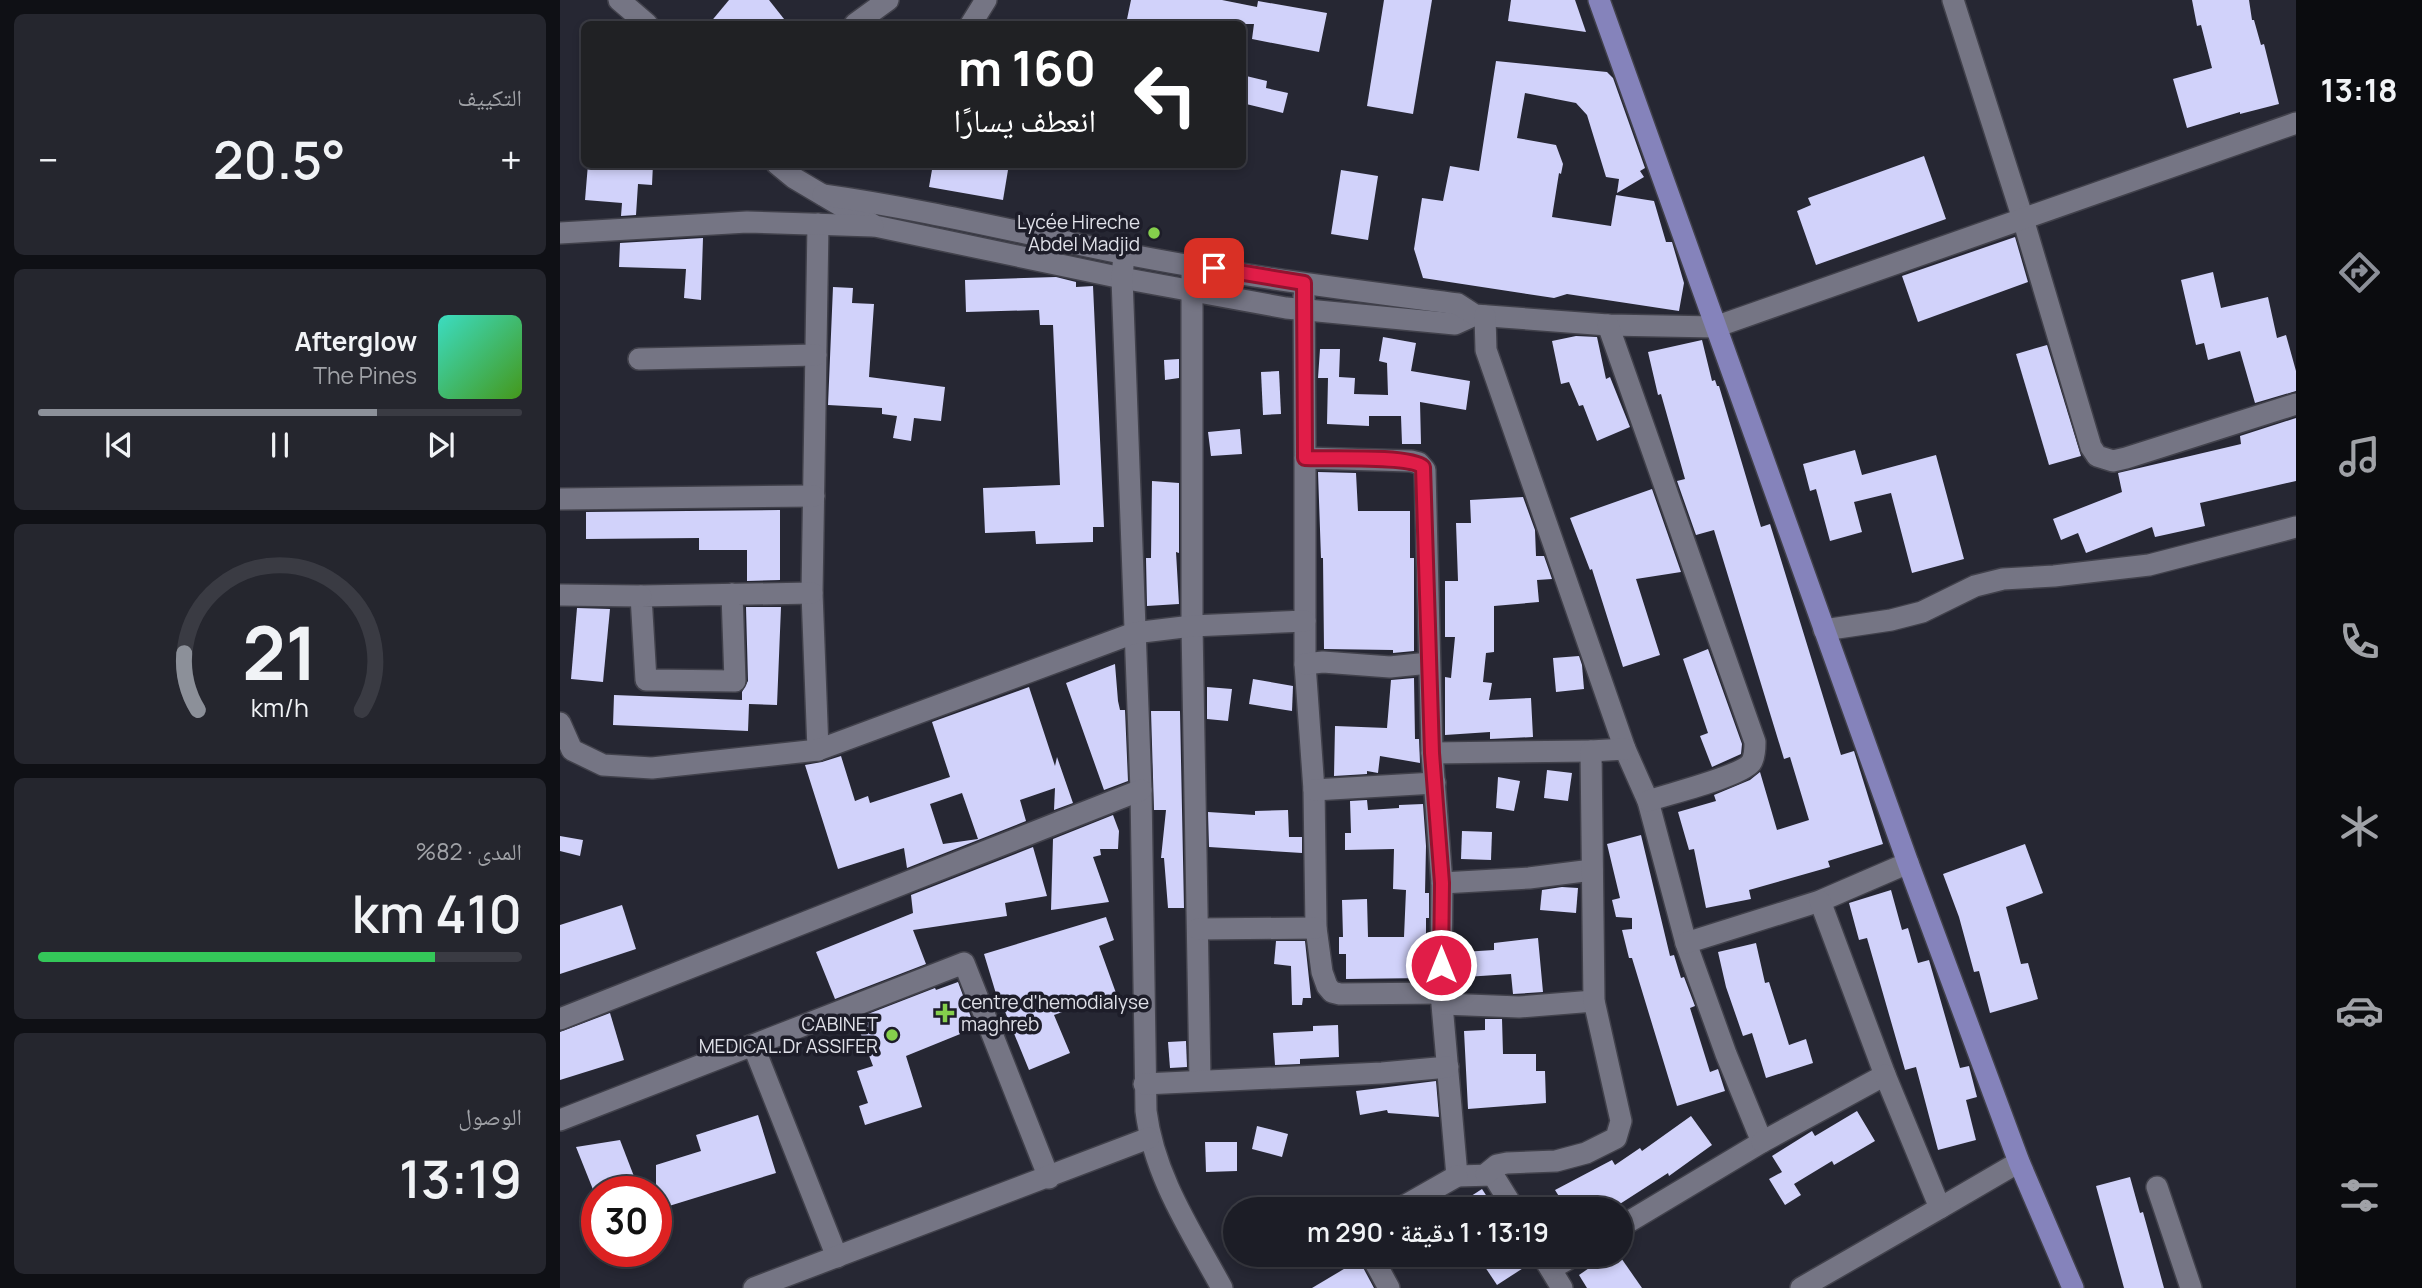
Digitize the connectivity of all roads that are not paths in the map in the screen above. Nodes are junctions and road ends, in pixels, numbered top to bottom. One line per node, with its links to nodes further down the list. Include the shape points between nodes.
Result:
1 (619, 0): 7 (street)
2 (634, 0): 8 (street)
3 (888, 0): 9 (street)
4 (986, 0): 10 (street)
5 (1599, 0): 26 (main road)
6 (1953, 0): 14 (street)
7 (644, 21)
8 (645, 21)
9 (859, 21)
10 (973, 21)
11 (2296, 123): 14 (street)
12 (782, 168): 13 (street)
13 (823, 195): 16 (street); 18 (street)
14 (2023, 219): 26 (street); 29 (street, via 2096,456 2113,461 2126,458)
15 (818, 224): 16 (street); 17 (street, via 747,222); 27 (street)
16 (875, 226): 20 (street)
17 (560, 233)
18 (1124, 254): 19 (street); 20 (street)
19 (1192, 265): 21 (street); 22 (street)
20 (1122, 278): 22 (street); 41 (street)
21 (1304, 283): 23 (street); 24 (street, via 1458,304)
22 (1191, 292): 23 (street); 39 (street)
23 (1304, 310): 24 (street, via 1455,324); 30 (street)
24 (1480, 316): 25 (street); 45 (street, via 1486,350)
25 (1608, 325): 26 (street); 52 (street, via 1755,742 1751,763 1736,772)
26 (1715, 327): 40 (main road)
27 (816, 355): 28 (street); 31 (street)
28 (639, 359)
29 (2296, 404)
30 (1305, 458): 38 (street); 42 (street, via 1397,460 1423,467)
31 (814, 496): 32 (street); 34 (street)
32 (560, 499)
33 (2296, 527): 40 (street, via 2149,565 2003,579 1975,586 1922,612)
34 (812, 593): 36 (street); 46 (street)
35 (560, 594): 37 (street)
36 (732, 594): 37 (street); 37 (street, via 735,681 646,680)
37 (642, 596)
38 (1305, 621): 39 (street); 43 (street)
39 (1192, 626): 41 (street); 58 (street)
40 (1824, 630): 53 (main road)
41 (1134, 633): 46 (street); 50 (street)
42 (1429, 663): 43 (street, via 1390,667); 48 (street)
43 (1306, 664): 51 (street)
44 (560, 723): 46 (street, via 572,750 603,765 652,768)
45 (1625, 749): 47 (street); 52 (street)
46 (818, 750)
47 (1591, 751): 48 (street); 54 (street)
48 (1432, 753): 49 (street)
49 (1435, 783): 51 (street); 55 (street)
50 (1141, 790): 62 (street); 67 (street)
51 (1314, 790): 57 (street)
52 (1647, 801): 59 (street)
53 (1909, 863): 56 (street); 71 (main road)
54 (1592, 870): 55 (street); 61 (street)
55 (1442, 883): 60 (street)
56 (1820, 901): 59 (street); 65 (street)
57 (1316, 928): 58 (street); 60 (street, via 1322,972 1332,992)
58 (1198, 929): 66 (street)
59 (1686, 943): 70 (street)
60 (1442, 999): 61 (street, via 1519,1007); 64 (street)
61 (1594, 1001): 72 (street, via 1622,1121 1616,1138 1569,1158 1507,1163)
62 (560, 1019)
63 (753, 1045): 68 (street); 74 (street, via 964,962); 80 (street)
64 (1448, 1067): 66 (street); 73 (street)
65 (1885, 1074): 70 (street); 78 (street)
66 (1200, 1080): 67 (street)
67 (1144, 1084): 69 (street)
68 (560, 1120)
69 (1149, 1138): 74 (street); 84 (street, via 1164,1180)
70 (1762, 1142): 79 (street)
71 (2019, 1162): 78 (street); 88 (main road)
72 (1486, 1174): 73 (street); 77 (street, via 1493,1175)
73 (1457, 1176): 76 (street)
74 (1049, 1178): 80 (street)
75 (2157, 1187): 89 (street)
76 (1420, 1197)
77 (1507, 1197)
78 (1940, 1208): 87 (street)
79 (1633, 1219)
80 (837, 1257): 83 (street)
81 (1378, 1267): 85 (street)
82 (1549, 1267): 86 (street)
83 (754, 1288)
84 (1222, 1288)
85 (1389, 1288)
86 (1562, 1288)
87 (1801, 1288)
88 (2073, 1288)
89 (2191, 1288)

